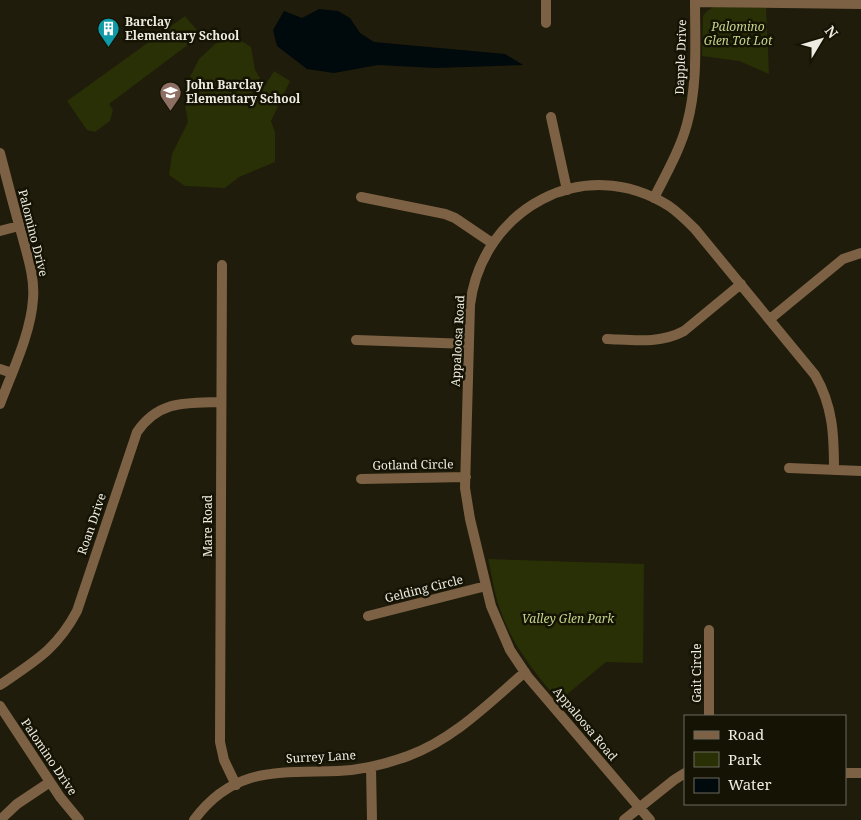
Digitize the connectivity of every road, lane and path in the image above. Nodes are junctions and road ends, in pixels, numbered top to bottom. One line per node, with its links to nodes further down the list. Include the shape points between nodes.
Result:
1 (546, 0): 4 (street)
2 (696, 1): 3 (street); 9 (street, Dapple Drive, via 695,72 690,112 678,149)
3 (861, 4)
4 (546, 23)
5 (551, 117): 7 (street)
6 (0, 153): 10 (street, Palomino Drive)
7 (567, 190): 9 (street, Appaloosa Road, via 617,187); 12 (street, Appaloosa Road, via 527,208)
8 (361, 197): 12 (street, via 445,214)
9 (654, 198): 15 (street, Appaloosa Road, via 675,210 695,228)
10 (19, 226): 11 (street); 21 (street, Palomino Drive, via 33,279 33,299)
11 (0, 231)
12 (492, 243): 19 (street, Appaloosa Road, via 473,287)
13 (861, 253): 16 (street, via 843,259)
14 (222, 265): 22 (street, Mare Road)
15 (741, 284): 16 (street, Appaloosa Road); 18 (street, via 684,332 655,340)
16 (770, 319): 25 (street, Appaloosa Road, via 808,364 826,395 834,431)
17 (356, 340): 19 (street)
18 (607, 340)
19 (469, 344): 27 (street, Appaloosa Road)
20 (0, 369): 21 (street)
21 (12, 373): 23 (street, Palomino Drive)
22 (220, 402): 33 (street, Roan Drive, via 170,406 150,416 142,425 70,625 44,655); 41 (street, Mare Road, via 220,742 224,760)
23 (0, 404)
24 (789, 468): 25 (street)
25 (834, 470): 26 (street)
26 (861, 471)
27 (466, 477): 28 (street, Gotland Circle); 29 (street, Appaloosa Road, via 468,513)
28 (361, 479)
29 (486, 586): 30 (street, Gelding Circle); 32 (street, Appaloosa Road, via 503,636)
30 (368, 616)
31 (710, 630): 35 (street, Gait Circle)
32 (525, 672): 36 (street, Surrey Lane, via 448,736 409,756); 42 (street, Appaloosa Road)
33 (0, 685)
34 (0, 706): 40 (street, Palomino Drive)
35 (709, 715)
36 (371, 767): 41 (street, Surrey Lane, via 276,772); 46 (street)
37 (846, 773): 38 (street)
38 (861, 774)
39 (684, 775): 42 (street)
40 (50, 782): 43 (street); 44 (street, Palomino Drive)
41 (236, 785): 45 (street, Surrey Lane, via 212,800)
42 (640, 808): 47 (street); 48 (street, Appaloosa Road)
43 (0, 820)
44 (79, 820)
45 (194, 820)
46 (372, 820)
47 (624, 820)
48 (650, 820)

